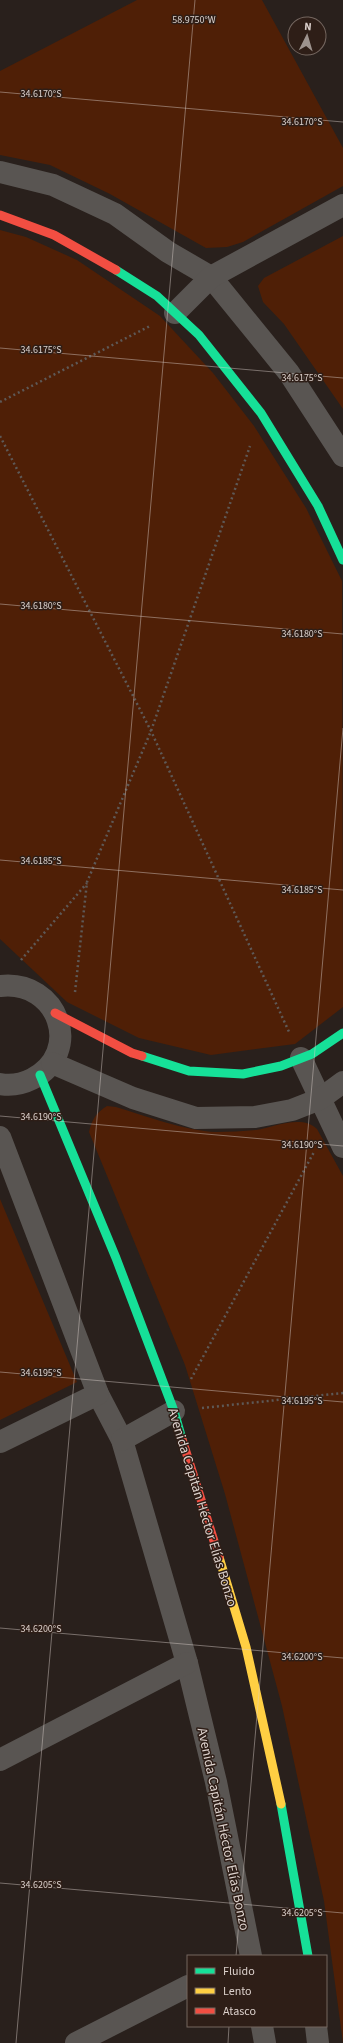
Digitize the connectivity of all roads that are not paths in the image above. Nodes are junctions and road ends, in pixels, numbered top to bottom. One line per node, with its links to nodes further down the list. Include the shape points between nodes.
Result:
1 (0, 172): 4 (street, via 53,185 115,214 168,252)
2 (343, 205): 4 (street)
3 (0, 216): 5 (street, via 54,235 157,296)
4 (211, 277): 5 (street); 6 (street, via 289,373)
5 (175, 313): 7 (street, via 199,335 261,413 318,506)
6 (343, 456)
7 (343, 560)
8 (5, 980): 9 (street, via 30,989 44,998)
9 (63, 1017): 11 (street, via 132,1053 189,1071 243,1074 281,1066); 12 (street, via 59,1047)
10 (343, 1033): 11 (street, via 312,1054)
11 (301, 1058): 15 (street)
12 (46, 1069): 14 (street, via 24,1083); 15 (street, via 196,1118 255,1117 292,1110); 19 (street, Avenida Capitán Héctor Elías Bonzo)
13 (343, 1082): 15 (street)
14 (0, 1084)
15 (320, 1099): 17 (street)
16 (0, 1137): 18 (street, Avenida Capitán Héctor Elías Bonzo)
17 (343, 1147)
18 (98, 1394): 20 (street, Avenida Capitán Héctor Elías Bonzo); 21 (street)
19 (174, 1411): 20 (street); 25 (street, Avenida Capitán Héctor Elías Bonzo, via 246,1647 280,1799)
20 (122, 1440): 22 (street, Avenida Capitán Héctor Elías Bonzo)
21 (0, 1442)
22 (187, 1663): 23 (street); 24 (street, Avenida Capitán Héctor Elías Bonzo, via 216,1782)
23 (0, 1760)
24 (249, 1955)
25 (308, 1955)
26 (187, 1987): 29 (street)
27 (262, 2027): 30 (street)
28 (316, 2027): 31 (street)
29 (76, 2043)
30 (265, 2043)
31 (318, 2043)

